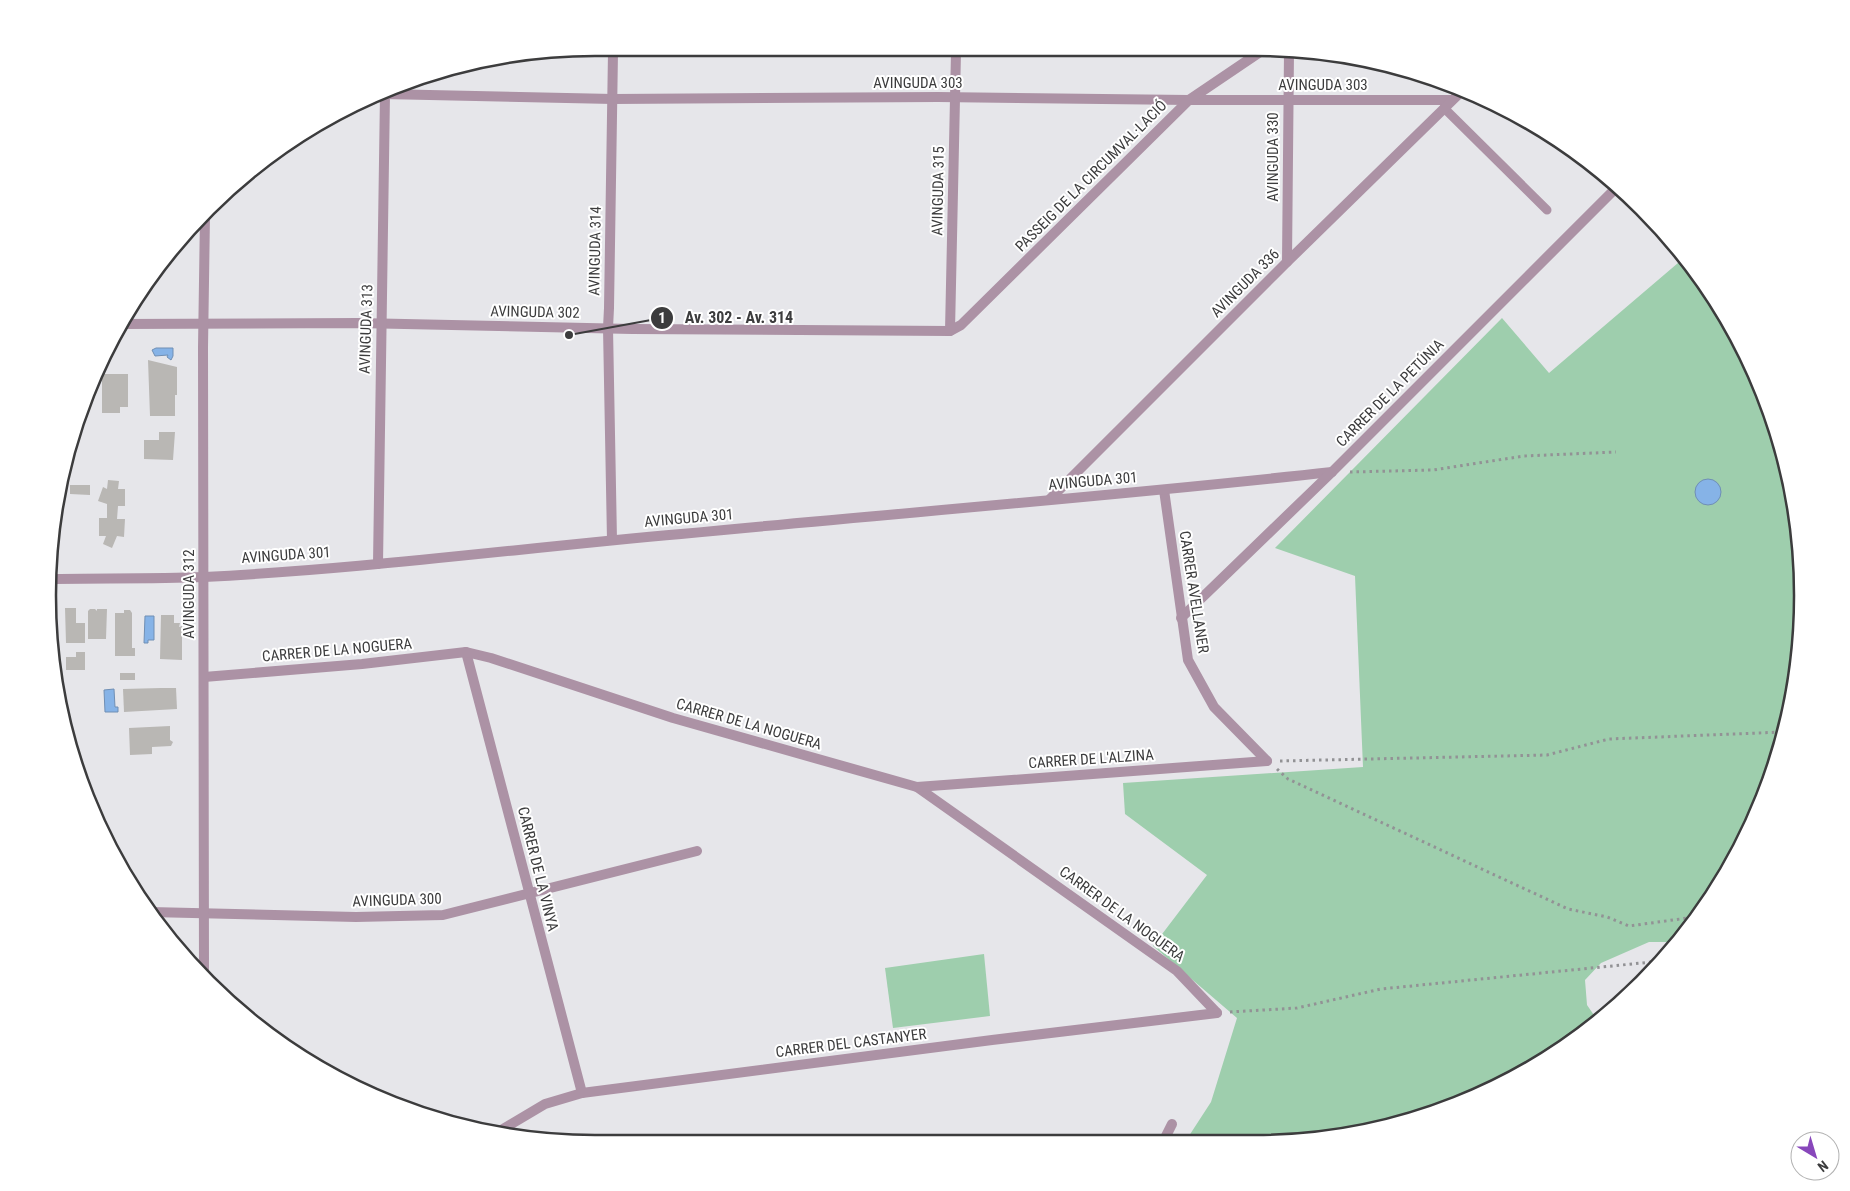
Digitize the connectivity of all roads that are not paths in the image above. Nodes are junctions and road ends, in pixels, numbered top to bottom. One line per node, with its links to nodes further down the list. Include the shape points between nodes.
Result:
1 (613, 56): 9 (street, AVINGUDA 314)
2 (956, 56): 7 (street, AVINGUDA 315)
3 (1254, 56): 10 (street, PASSEIG DE LA CIRCUMVAL·LACIÓ)
4 (1289, 57): 11 (street, AVINGUDA 330)
5 (396, 94): 9 (street, AVINGUDA 303)
6 (1457, 96): 12 (street, AVINGUDA 336)
7 (955, 97): 9 (street, AVINGUDA 303); 10 (street, AVINGUDA 303); 22 (street, AVINGUDA 315)
8 (384, 99): 19 (street, AVINGUDA 313)
9 (613, 99): 21 (street, AVINGUDA 314)
10 (1189, 100): 11 (street, AVINGUDA 303); 22 (street, PASSEIG DE LA CIRCUMVAL·LACIÓ, via 962,325)
11 (1288, 100): 12 (street, AVINGUDA 303); 17 (street, AVINGUDA 330)
12 (1452, 100): 13 (street, AVINGUDA 336)
13 (1444, 108): 15 (lane); 17 (street, AVINGUDA 336)
14 (1612, 192): 23 (street, CARRER DE LA PETÚNIA)
15 (1547, 210)
16 (205, 224): 20 (street, AVINGUDA 312)
17 (1287, 262): 25 (street, AVINGUDA 336)
18 (129, 324): 20 (street, AVINGUDA 302)
19 (382, 324): 20 (street, AVINGUDA 302); 21 (street, AVINGUDA 302); 27 (street, AVINGUDA 313)
20 (203, 325): 28 (street, AVINGUDA 312)
21 (608, 328): 22 (street, AVINGUDA 302); 26 (street, AVINGUDA 314)
22 (950, 331)
23 (1332, 472): 24 (street, AVINGUDA 301); 30 (street, CARRER DE LA PETÚNIA)
24 (1164, 490): 25 (street, AVINGUDA 301); 30 (street, CARRER AVELLANER)
25 (1050, 499): 26 (street, AVINGUDA 301)
26 (612, 540): 27 (street, AVINGUDA 301)
27 (378, 564): 28 (street, AVINGUDA 301)
28 (204, 577): 29 (street, AVINGUDA 301); 32 (street, AVINGUDA 312)
29 (56, 579)
30 (1181, 618): 33 (street, CARRER AVELLANER, via 1188,660 1214,707)
31 (466, 652): 32 (street, CARRER DE LA NOGUERA); 34 (street, CARRER DE LA NOGUERA, via 673,718); 36 (street, CARRER DE LA VINYA)
32 (204, 677): 38 (street, AVINGUDA 312)
33 (1267, 761): 34 (street, CARRER DE L'ALZINA)
34 (917, 786): 40 (street, CARRER DE LA NOGUERA, via 1177,971)
35 (697, 851): 36 (street, AVINGUDA 300)
36 (530, 894): 38 (street, AVINGUDA 300, via 443,915); 41 (street, CARRER DE LA VINYA)
37 (159, 912): 38 (street, AVINGUDA 300)
38 (205, 913): 39 (street, AVINGUDA 312)
39 (204, 966)
40 (1217, 1013): 41 (street, CARRER DEL CASTANYER)
41 (582, 1093): 43 (street, CARRER DEL CASTANYER, via 545,1104)
42 (1172, 1124): 44 (street)
43 (507, 1127)
44 (1166, 1135)

